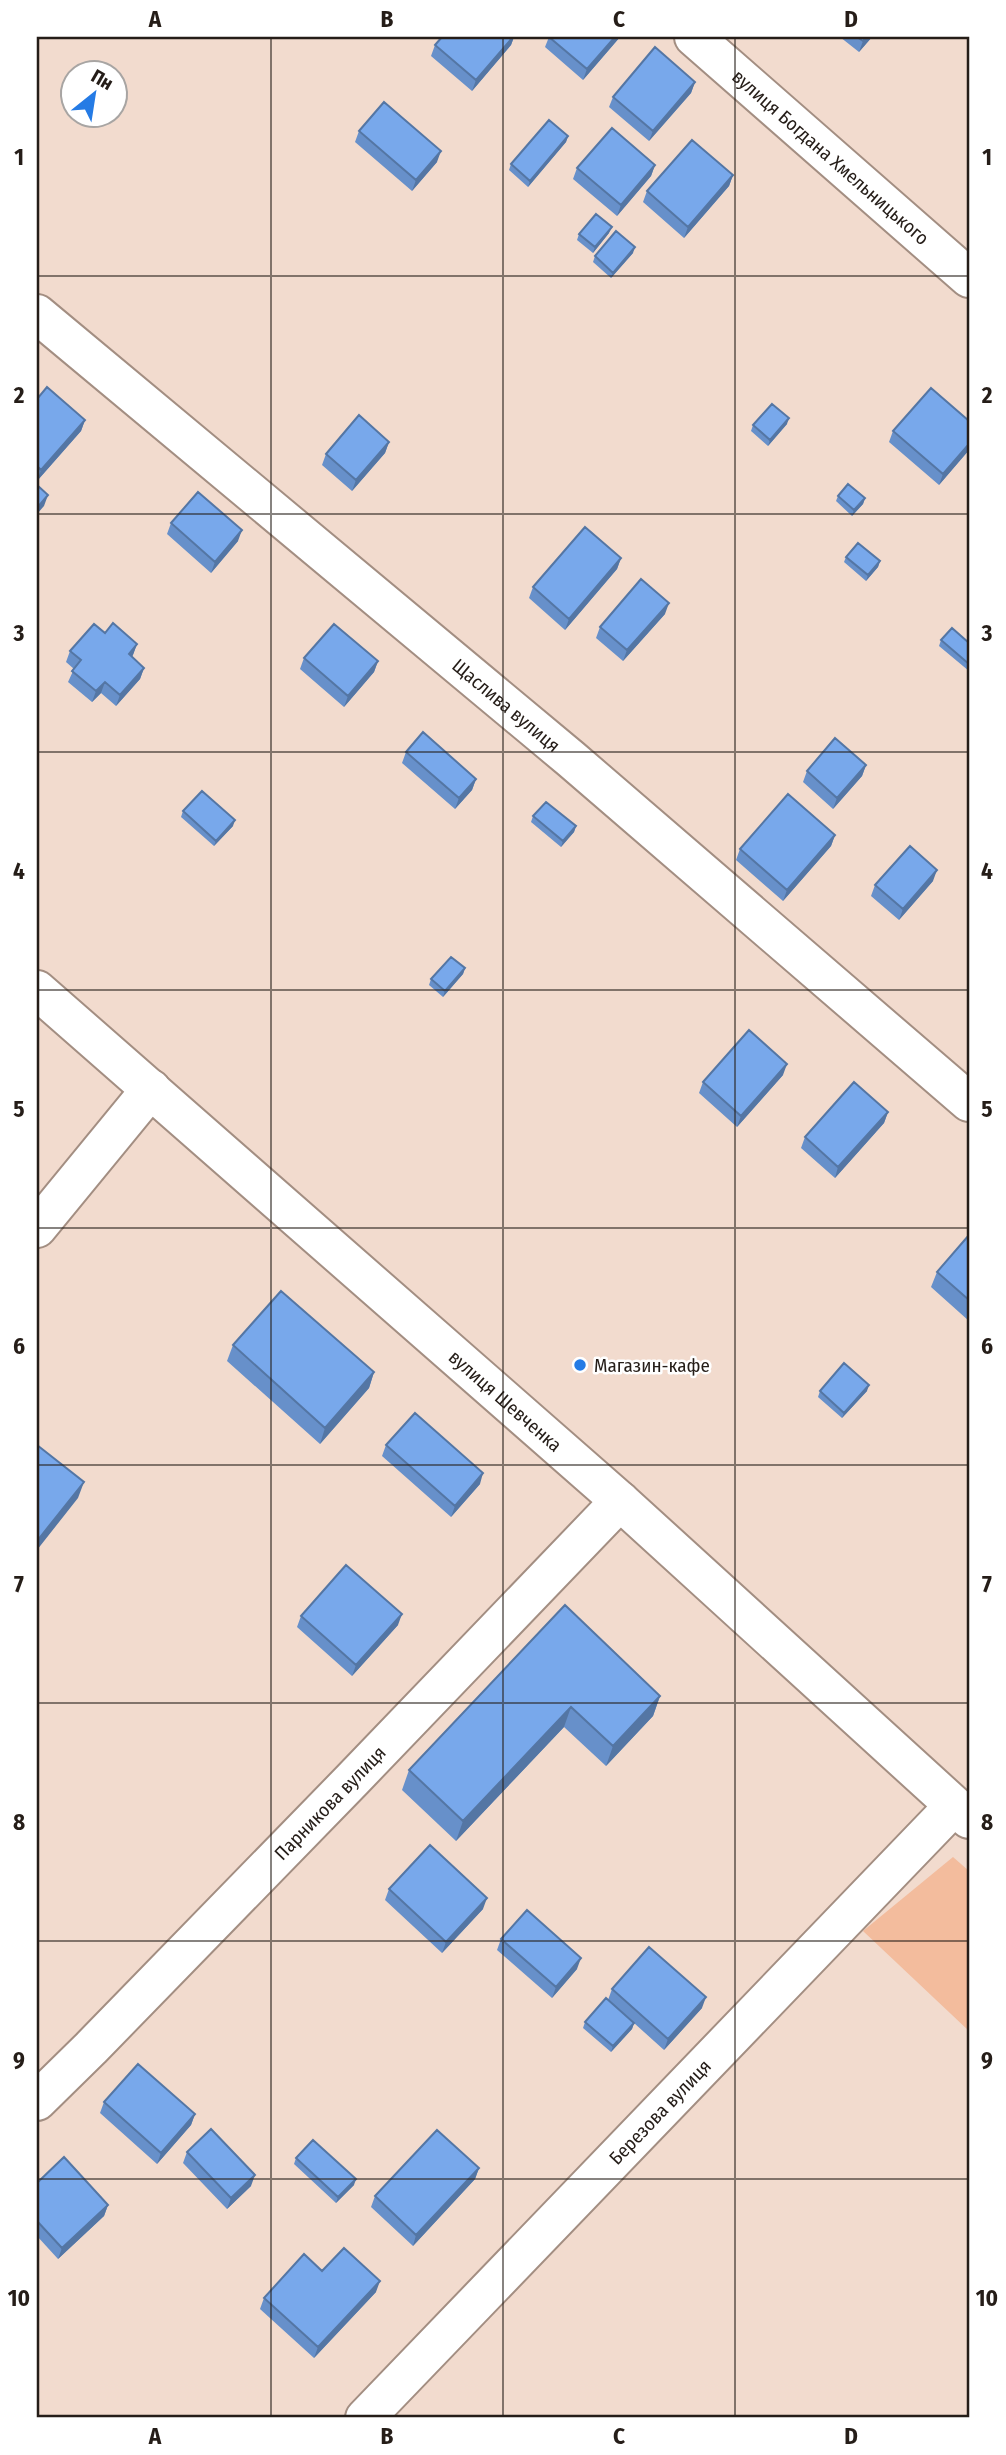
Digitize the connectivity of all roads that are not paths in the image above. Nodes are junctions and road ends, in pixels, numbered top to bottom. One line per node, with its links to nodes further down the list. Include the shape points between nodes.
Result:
1 (694, 37): 2 (street, вулиця Богдана Хмельницького)
2 (969, 278)
3 (37, 314): 6 (street, Щаслива вулиця, via 571,759)
4 (37, 989): 5 (street, вулиця Шевченка)
5 (151, 1089): 7 (street); 8 (street, вулиця Шевченка)
6 (969, 1102)
7 (37, 1228)
8 (620, 1501): 9 (street, вулиця Шевченка); 10 (street, Парникова вулиця)
9 (962, 1812): 11 (street, Березова вулиця)
10 (37, 2101)
11 (365, 2418)

